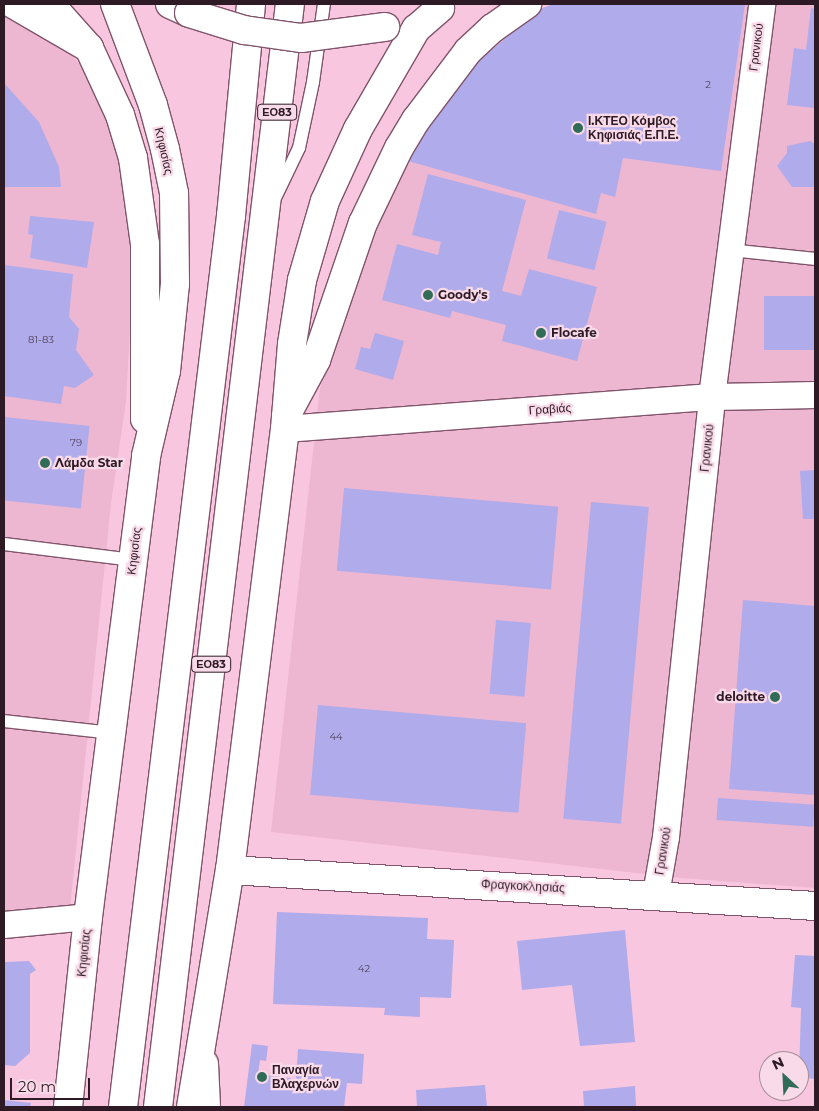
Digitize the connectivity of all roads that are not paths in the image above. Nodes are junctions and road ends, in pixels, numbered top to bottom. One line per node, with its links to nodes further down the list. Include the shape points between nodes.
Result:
1 (13, 4): 11 (main road)
2 (50, 4): 11 (main road)
3 (115, 4): 18 (main road, Κηφισίας, via 153,106 174,193 176,238 172,328 166,371)
4 (170, 4): 9 (main road, bridge, via 244,30 301,38 385,27)
5 (290, 4): 12 (main road, ΕΟ83)
6 (324, 4): 12 (lane, via 313,82 298,148)
7 (527, 4): 17 (main road, via 493,28 468,52 416,120 399,148 363,223 316,360)
8 (762, 4): 13 (street, Γρανικού)
9 (444, 6): 17 (main road, via 412,36 358,129 325,201 296,310)
10 (249, 10): 28 (main road, ΕΟ83, via 231,216)
11 (89, 48): 18 (main road, via 120,115 140,201 146,289 143,369)
12 (264, 220): 33 (main road, ΕΟ83)
13 (730, 250): 14 (lane); 16 (street, Γρανικού)
14 (815, 259)
15 (815, 395): 16 (street, Γραβιάς)
16 (712, 397): 17 (street, Γραβιάς); 24 (street, Γρανικού, via 666,837)
17 (286, 423): 23 (main road)
18 (146, 456): 20 (main road, Κηφισίας)
19 (4, 544): 20 (lane)
20 (133, 560): 22 (main road, Κηφισίας)
21 (4, 721): 22 (lane)
22 (113, 733): 26 (main road, Κηφισίας)
23 (230, 870): 24 (main road, Φραγκοκλησιάς); 29 (main road)
24 (656, 894): 25 (main road, Φραγκοκλησιάς)
25 (815, 906)
26 (88, 917): 27 (street); 30 (main road, Κηφισίας)
27 (4, 925)
28 (141, 941): 31 (main road); 32 (main road, ΕΟ83)
29 (202, 1036): 34 (main road); 35 (main road)
30 (68, 1107)
31 (110, 1107)
32 (123, 1107)
33 (158, 1107)
34 (191, 1107)
35 (206, 1107)

